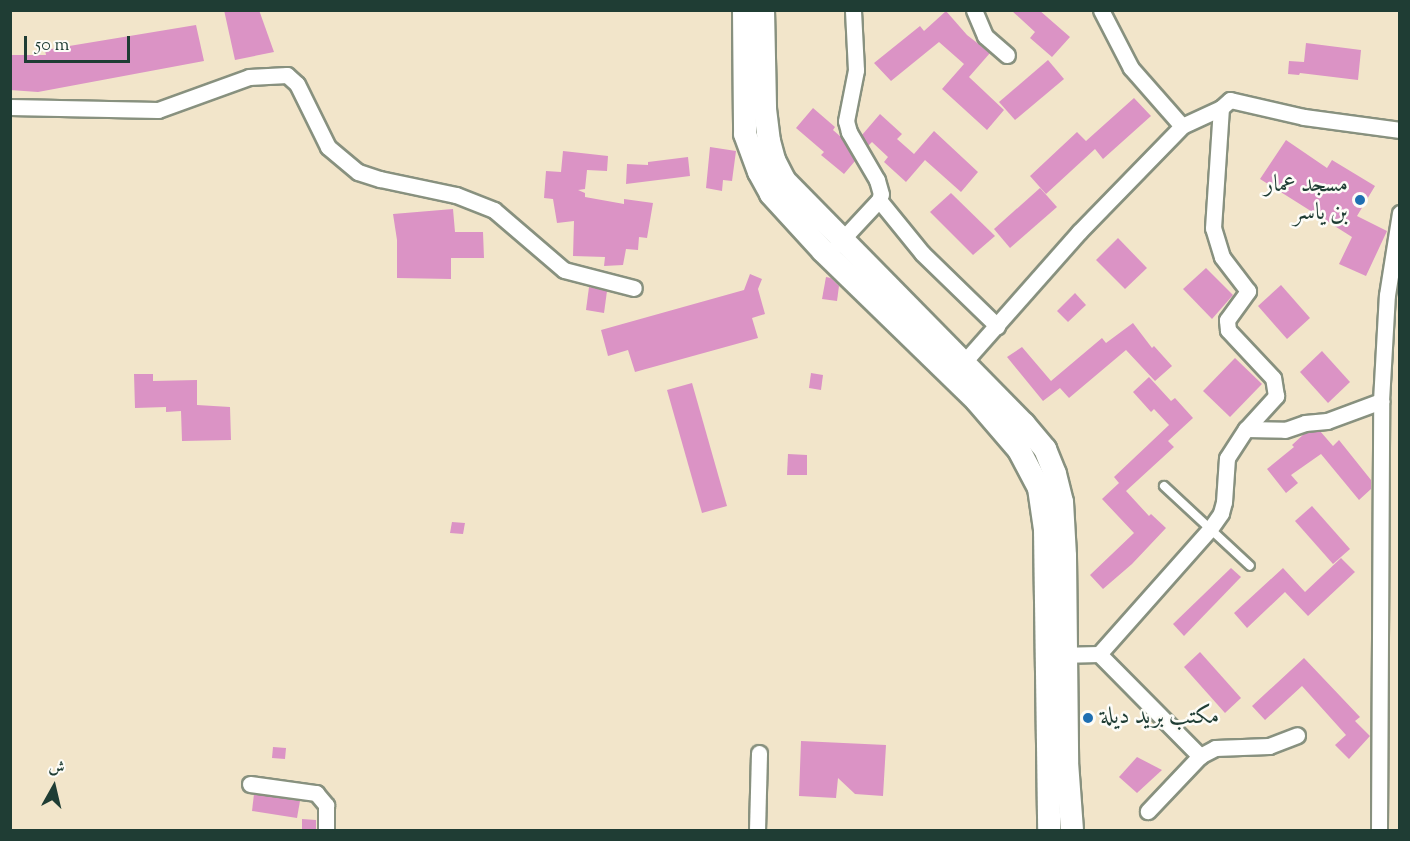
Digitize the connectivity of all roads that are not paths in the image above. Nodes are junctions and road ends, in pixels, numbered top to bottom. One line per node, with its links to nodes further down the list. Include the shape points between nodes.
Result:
1 (744, 10): 14 (street, via 745,134 771,194)
2 (763, 10): 13 (street, via 765,109 774,160 784,180)
3 (853, 10): 11 (street, via 856,70 846,121 877,180)
4 (974, 10): 6 (street, via 985,36)
5 (1101, 10): 9 (street, via 1131,68)
6 (1007, 55)
7 (10, 107): 15 (street, via 158,110 249,77 287,75 297,84 328,147 358,172 456,195 494,210 564,270)
8 (1221, 108): 9 (street); 10 (street, via 1230,100 1304,117); 19 (street, via 1213,228 1222,256 1248,291 1227,320 1228,330 1273,378 1276,387 1276,396)
9 (1182, 126): 16 (street, via 1079,232)
10 (1400, 130)
11 (879, 200): 13 (street); 16 (street, via 922,253)
12 (1400, 213): 18 (street, via 1387,295)
13 (843, 239): 14 (street); 17 (street)
14 (827, 255): 17 (street)
15 (634, 288)
16 (997, 326): 17 (street)
17 (958, 369): 24 (street, via 1045,449 1055,474 1062,502)
18 (1381, 401): 19 (street, via 1327,421 1285,430); 34 (street)
19 (1246, 429): 21 (street, via 1227,458 1224,502)
20 (1164, 486): 21 (lane)
21 (1210, 529): 22 (lane); 23 (street)
22 (1250, 566)
23 (1099, 654): 24 (street); 27 (street)
24 (1057, 655): 32 (street); 33 (street)
25 (1297, 735): 27 (street, via 1269,746 1215,748)
26 (759, 753): 31 (street)
27 (1200, 756): 29 (street)
28 (250, 784): 30 (street, via 316,794 326,805)
29 (1148, 811)
30 (326, 831)
31 (757, 831)
32 (1049, 831)
33 (1072, 831)
34 (1379, 831)

